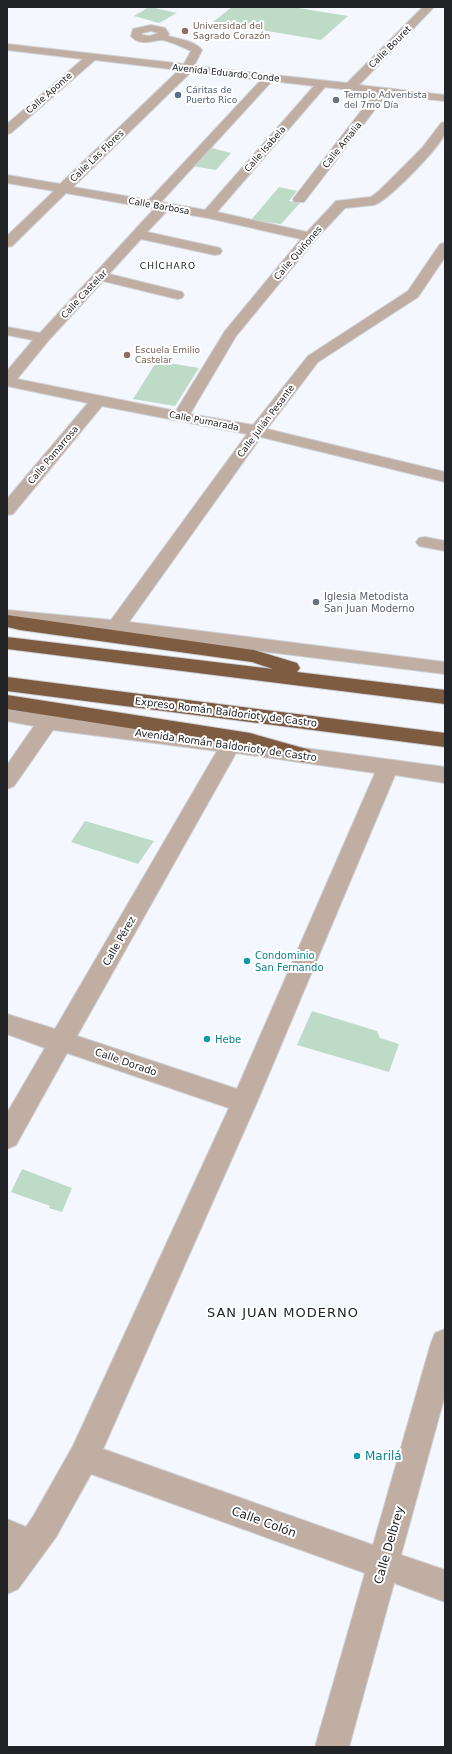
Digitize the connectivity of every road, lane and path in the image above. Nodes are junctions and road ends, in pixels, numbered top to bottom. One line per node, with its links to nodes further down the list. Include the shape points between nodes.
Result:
1 (431, 10): 8 (street, Calle Bouret)
2 (162, 37): 5 (street, Calle Las Flores, via 197,50)
3 (9, 49): 4 (street, Avenida Eduardo Conde)
4 (92, 57): 5 (street, Avenida Eduardo Conde); 12 (street, Calle Aponte)
5 (187, 68): 6 (street, Avenida Eduardo Conde); 14 (street, Calle Las Flores)
6 (269, 78): 7 (street, Avenida Eduardo Conde); 16 (street, Calle Castelar)
7 (322, 84): 8 (street, Avenida Eduardo Conde); 17 (street, Calle Isabela)
8 (350, 87): 9 (street, Avenida Eduardo Conde)
9 (383, 91): 10 (street, Avenida Eduardo Conde); 15 (street, Calle Amalia)
10 (445, 98)
11 (445, 126): 19 (street, Calle Quiñones, via 426,151 384,194 374,201 342,204)
12 (7, 130)
13 (7, 179): 14 (street, Calle Barbosa)
14 (63, 189): 16 (street, Calle Barbosa); 20 (street, Calle Las Flores)
15 (299, 199)
16 (157, 206): 17 (street, Calle Barbosa); 18 (street, Calle Castelar)
17 (208, 214): 19 (street, Calle Barbosa)
18 (138, 234): 22 (street); 23 (street, Calle Castelar)
19 (310, 237): 29 (street, Calle Quiñones, via 230,334)
20 (7, 243)
21 (445, 247): 30 (street, Calle Julián Pesante, via 413,294 313,359)
22 (215, 251)
23 (101, 276): 24 (street); 26 (street, Calle Castelar)
24 (177, 295)
25 (7, 330): 26 (street)
26 (43, 338): 27 (street, Calle Castelar)
27 (7, 381): 28 (street, Calle Pumarada)
28 (98, 401): 29 (street, Calle Pumarada); 32 (street, Calle Pomarrosa)
29 (181, 416): 30 (street, Calle Pumarada)
30 (257, 431): 31 (street, Calle Pumarada); 37 (street, Calle Julián Pesante)
31 (445, 477)
32 (7, 510)
33 (425, 542): 34 (street)
34 (445, 546)
35 (7, 616): 37 (street)
36 (7, 621): 40 (highway, via 254,656)
37 (116, 627): 39 (street)
38 (7, 643): 40 (highway)
39 (443, 663)
40 (330, 682): 42 (highway)
41 (7, 684): 46 (highway, Expreso Román Baldorioty de Castro)
42 (445, 696)
43 (7, 702): 48 (highway, via 250,740)
44 (7, 714): 45 (street, Avenida Román Baldorioty de Castro)
45 (48, 722): 47 (street, Avenida Román Baldorioty de Castro); 51 (street)
46 (445, 740)
47 (230, 745): 48 (street, Avenida Román Baldorioty de Castro); 53 (street, Calle Pérez)
48 (303, 755): 49 (street, Avenida Román Baldorioty de Castro)
49 (388, 767): 50 (street, Avenida Román Baldorioty de Castro); 54 (street)
50 (445, 775)
51 (7, 781)
52 (7, 1024): 53 (street, Calle Dorado)
53 (62, 1041): 54 (street, Calle Dorado); 55 (street, Calle Pérez)
54 (244, 1102): 57 (street)
55 (7, 1137)
56 (445, 1343): 59 (street, Calle Delbrey)
57 (84, 1457): 58 (street, via 45,1526); 59 (street, Calle Colón)
58 (19, 1539): 60 (street)
59 (384, 1565): 61 (street, Calle Colón); 62 (street, Calle Delbrey)
60 (7, 1578)
61 (445, 1586)
62 (332, 1747)

